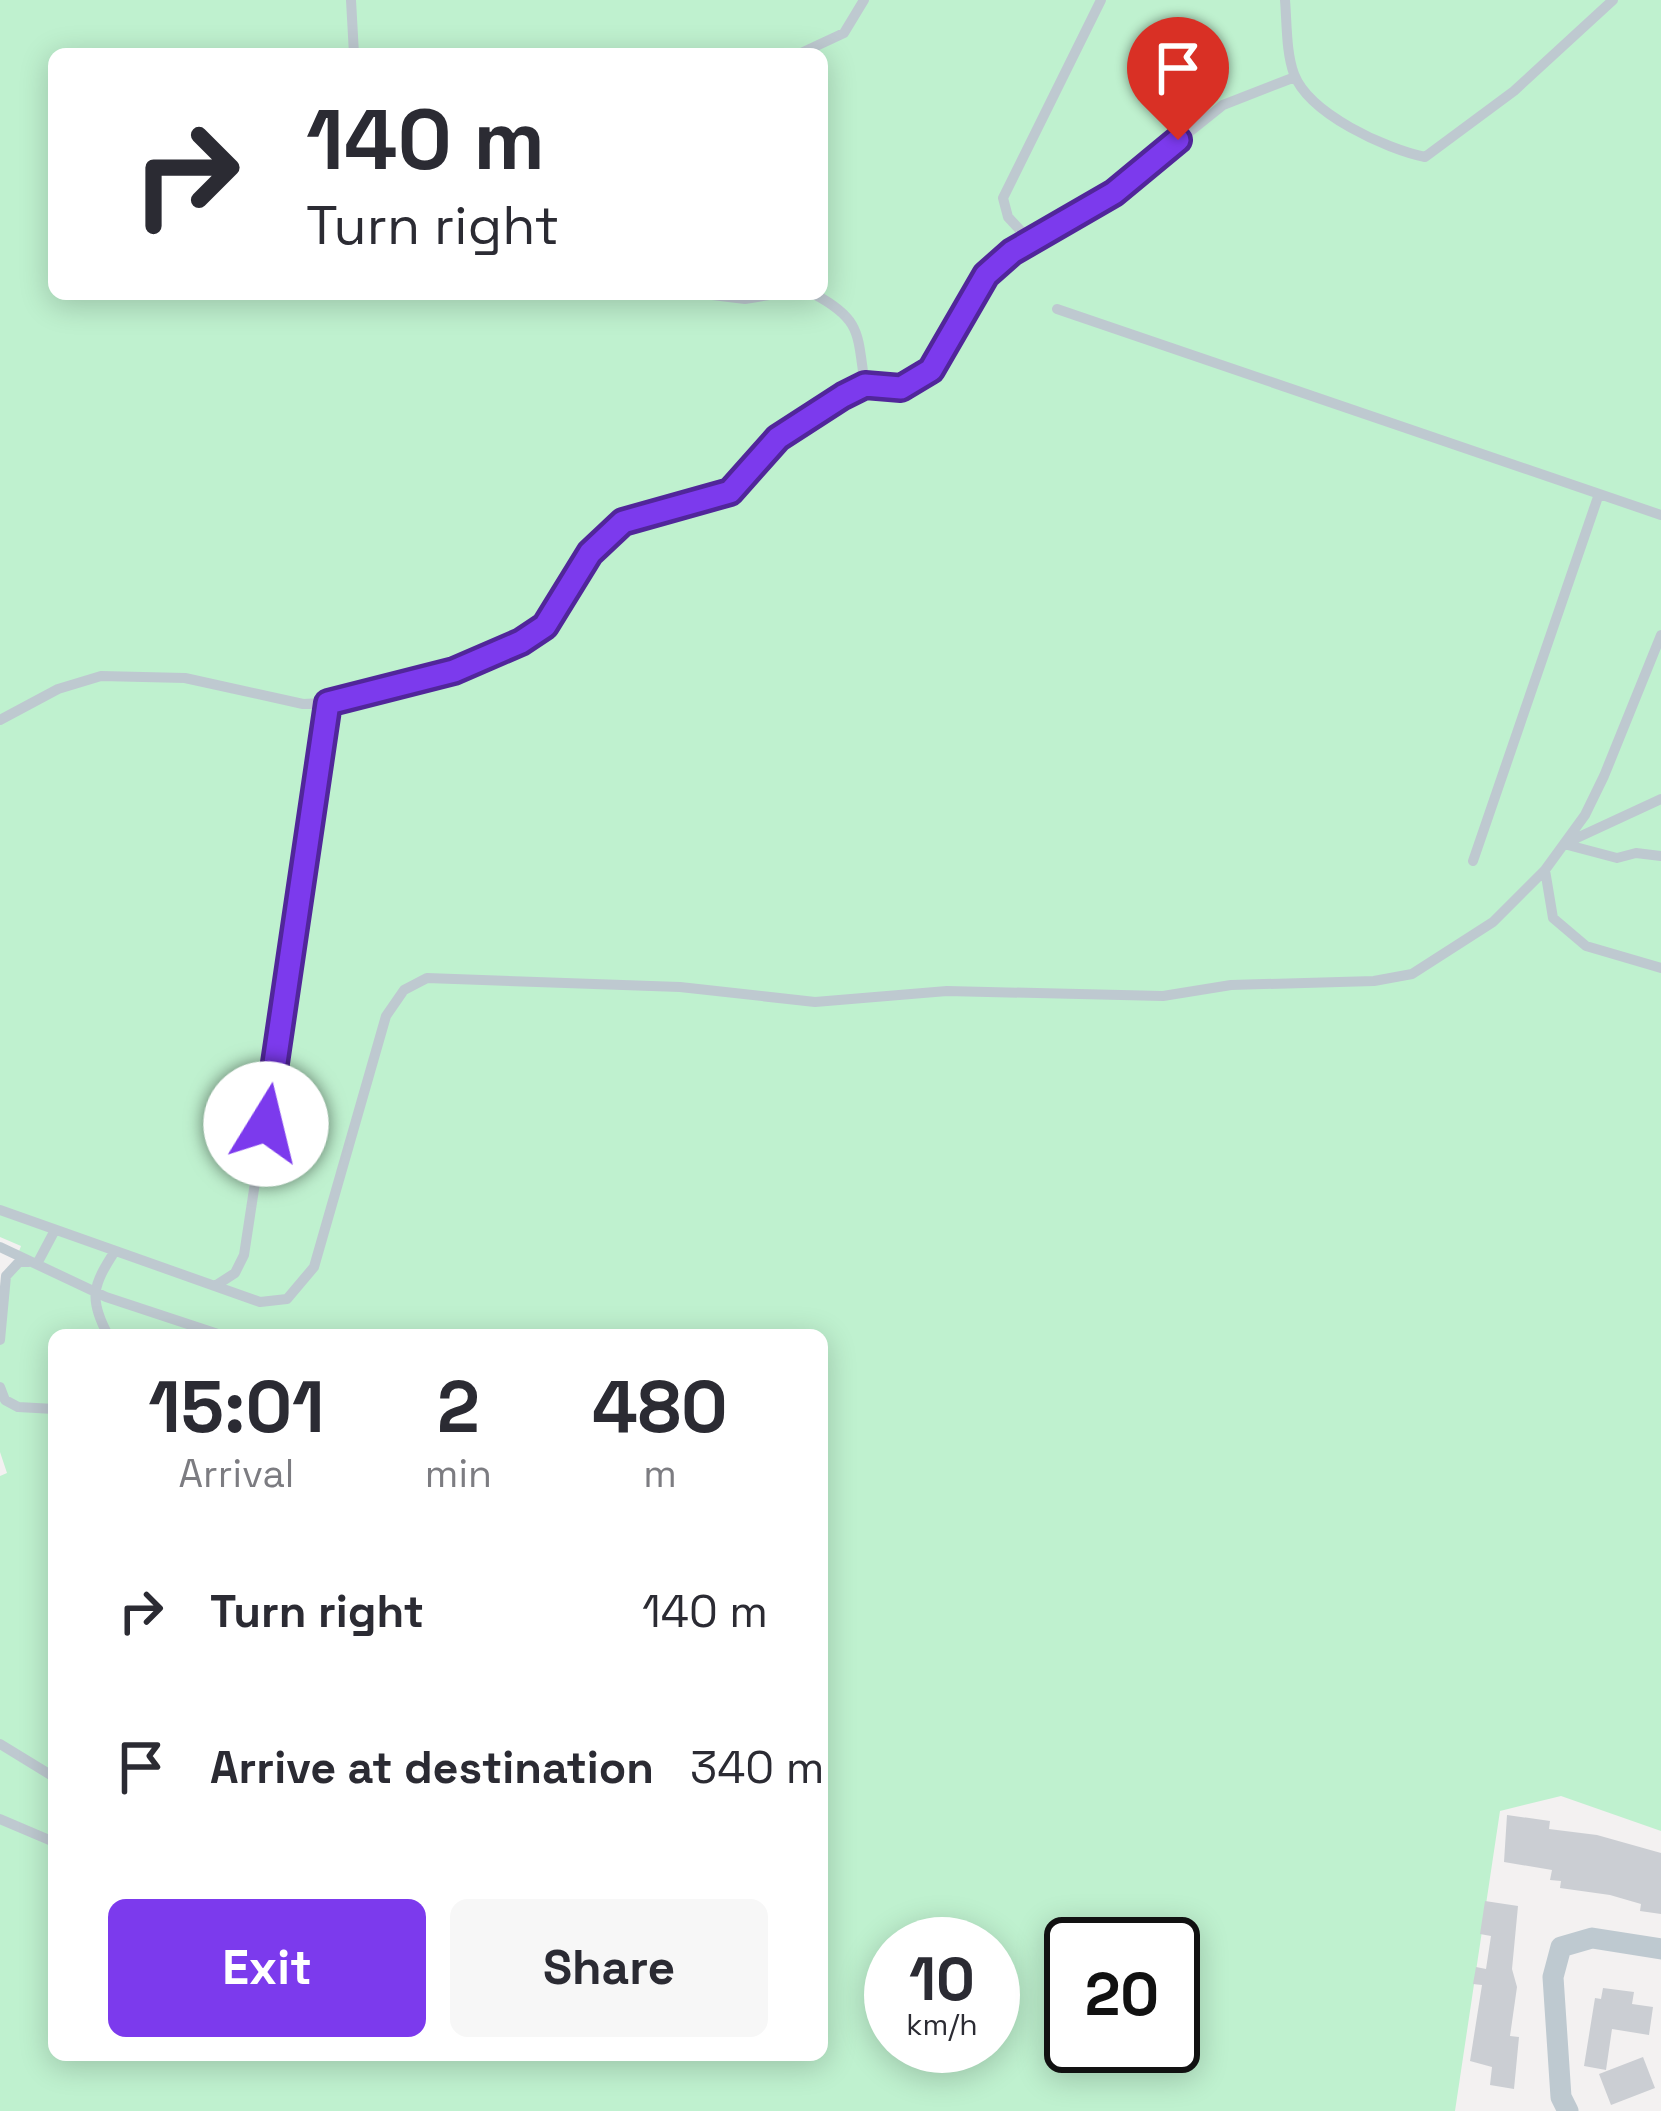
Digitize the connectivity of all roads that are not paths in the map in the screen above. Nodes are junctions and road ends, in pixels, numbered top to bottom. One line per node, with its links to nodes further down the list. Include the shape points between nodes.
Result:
1 (351, 0): 6 (lane)
2 (864, 0): 7 (lane, via 844,33)
3 (1101, 0): 9 (lane, via 1004,198)
4 (1286, 0): 8 (lane)
5 (1613, 0): 8 (lane, via 1514,91 1425,157 1386,148 1311,98)
6 (354, 48)
7 (812, 48)
8 (1295, 77): 9 (lane, via 1223,105 1114,193)
9 (1032, 243): 12 (lane, via 986,275 931,370 901,388)
10 (825, 300): 12 (lane, via 862,338)
11 (1057, 309): 13 (lane)
12 (865, 385): 16 (lane, via 778,438 730,492 623,522 590,553 545,626 521,642 454,671)
13 (1599, 494): 14 (lane); 21 (lane)
14 (1661, 515)
15 (1661, 635): 19 (lane, via 1604,776)
16 (328, 703): 17 (lane, via 184,678 100,676); 29 (lane, via 244,1255 235,1273)
17 (0, 720)
18 (1661, 799): 19 (lane)
19 (1564, 844): 20 (lane, via 1617,859); 22 (lane)
20 (1661, 856)
21 (1473, 862)
22 (1545, 870): 23 (lane, via 1553,918 1586,946); 29 (lane, via 1450,952 1412,974 1373,981 1231,985 1163,996 947,991 815,1002 680,987 427,978 404,990 386,1016 314,1268 287,1299 260,1301)
23 (1661, 968)
24 (0, 1210): 25 (lane)
25 (55, 1230): 27 (lane); 28 (lane)
26 (0, 1247): 28 (lane)
27 (115, 1251): 29 (lane); 30 (lane)
28 (38, 1262): 30 (lane); 33 (lane, via 19,1262 5,1276)
29 (214, 1286)
30 (92, 1289): 31 (lane); 32 (lane)
31 (104, 1329)
32 (204, 1329)
33 (0, 1340)
34 (0, 1388): 35 (lane, via 18,1407)
35 (48, 1409)
36 (0, 1744): 37 (lane)
37 (48, 1773)
38 (0, 1819): 39 (lane)
39 (48, 1839)
40 (1661, 1949): 41 (street, via 1592,1938 1561,1948 1553,1977)
41 (1568, 2111)

